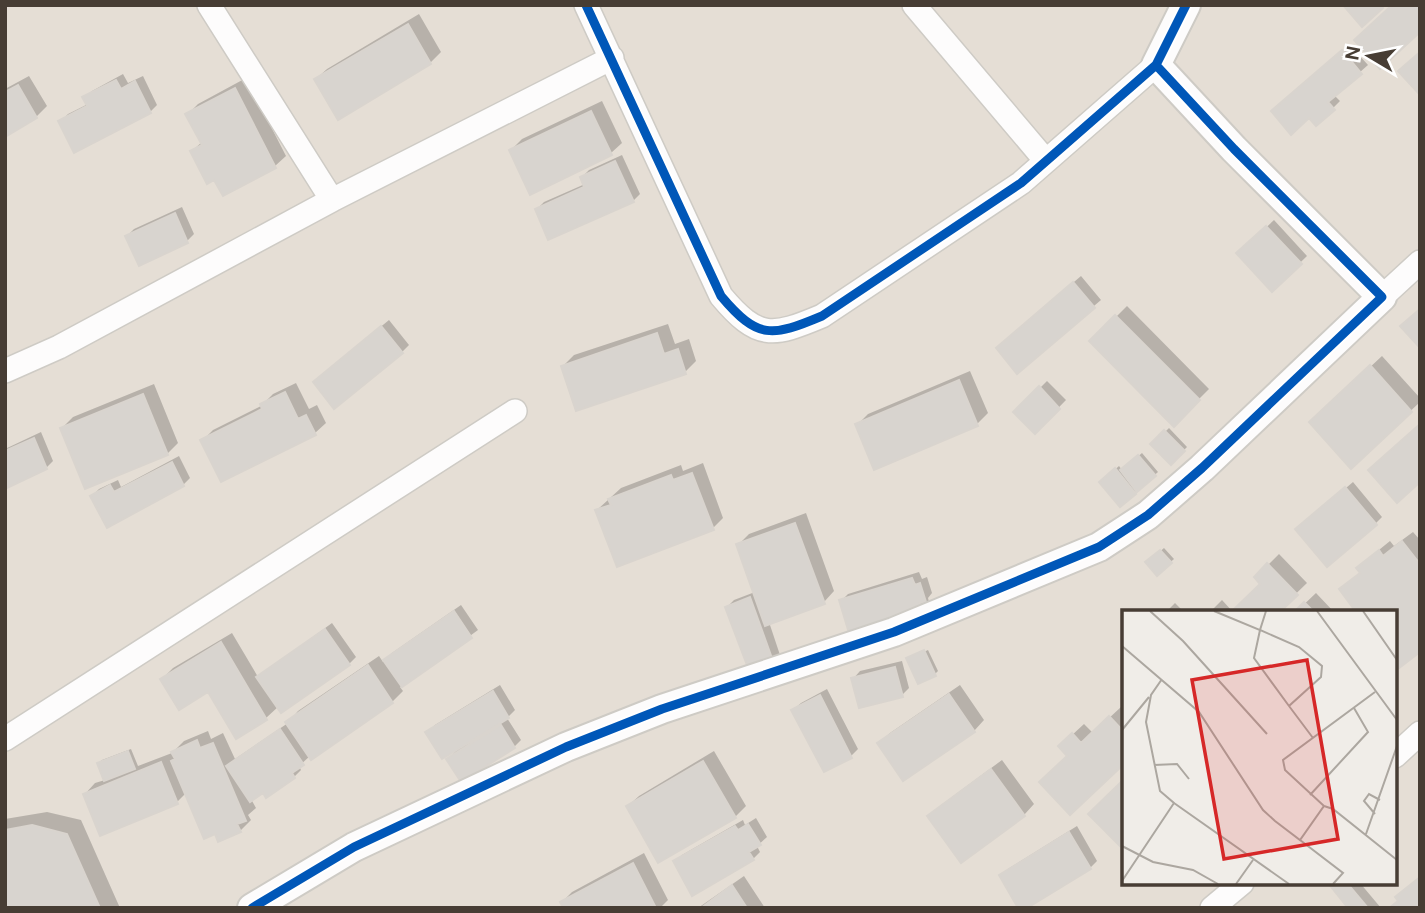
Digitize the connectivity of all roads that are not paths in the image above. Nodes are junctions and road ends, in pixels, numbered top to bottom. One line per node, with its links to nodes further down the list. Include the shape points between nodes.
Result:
1 (209, 5): 8 (street)
2 (586, 5): 5 (street)
3 (914, 5): 7 (street)
4 (1186, 5): 6 (street)
5 (612, 58): 7 (street, via 721,296 739,317 760,330 787,331 822,316 1021,183); 8 (street)
6 (1156, 65): 7 (street); 10 (street)
7 (1046, 161)
8 (331, 200): 11 (street, via 59,347)
9 (1420, 262): 10 (street)
10 (1382, 297): 17 (street, via 1202,468 1148,515 1099,547 894,632 662,709 566,747 354,847)
11 (5, 370)
12 (516, 411): 14 (street)
13 (1420, 733): 15 (street)
14 (5, 739)
15 (1397, 753)
16 (1240, 885): 18 (street)
17 (252, 908)
18 (1212, 908)

